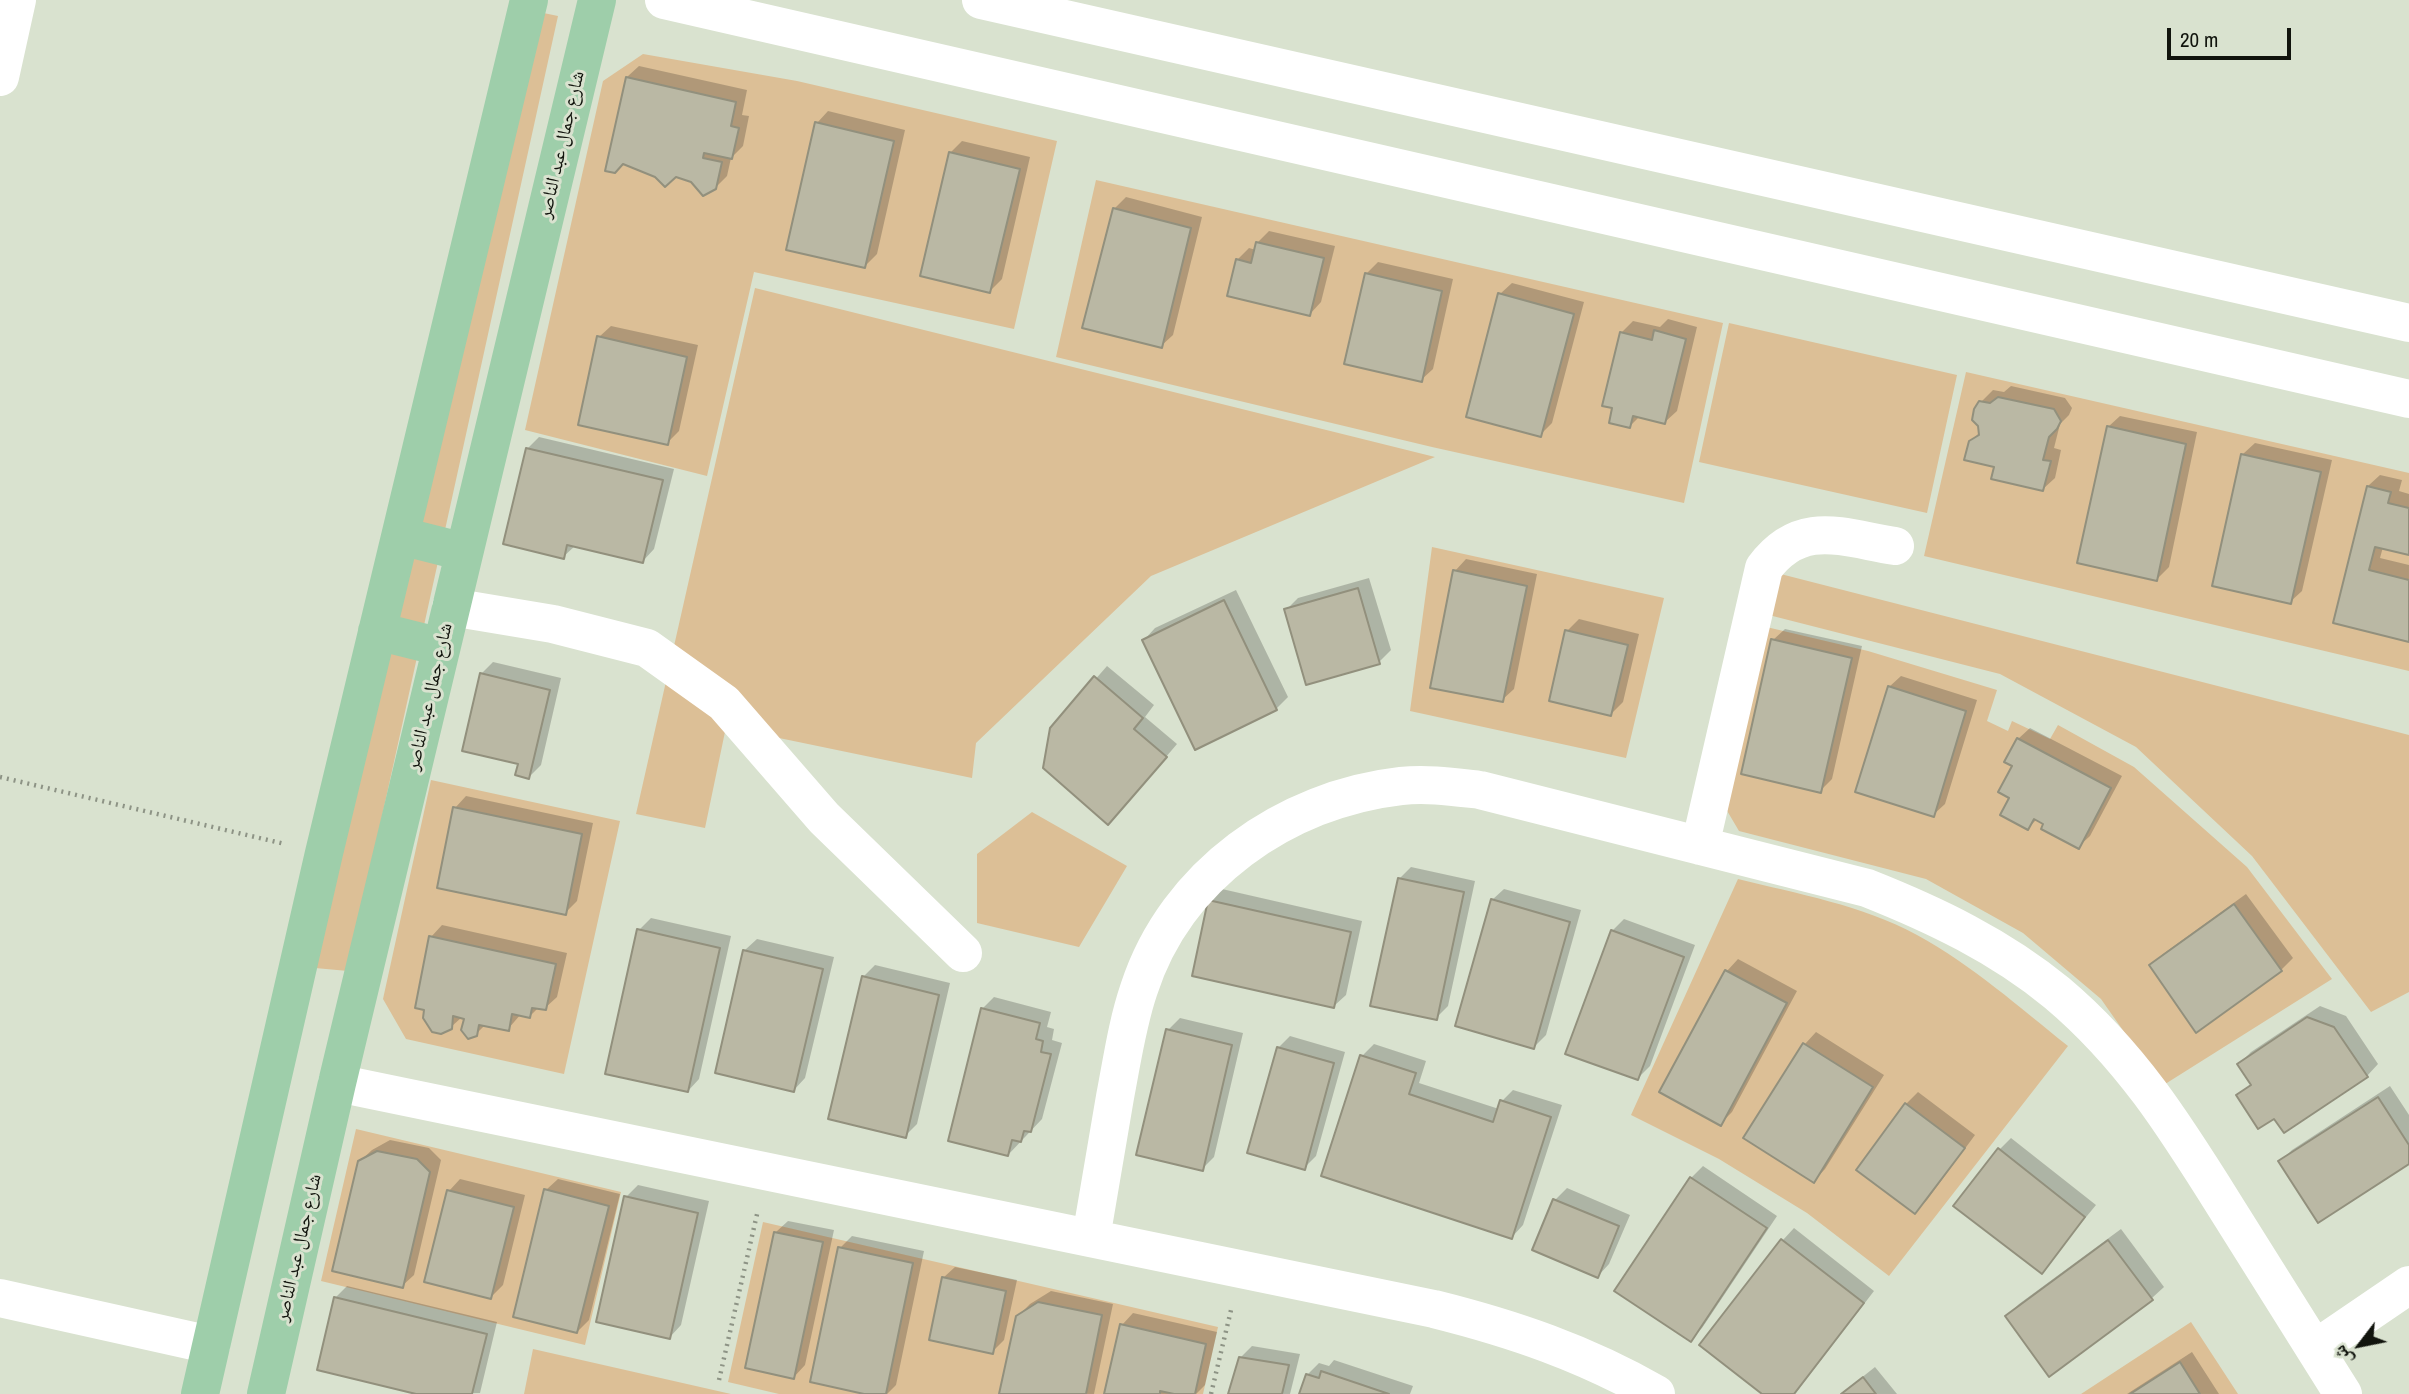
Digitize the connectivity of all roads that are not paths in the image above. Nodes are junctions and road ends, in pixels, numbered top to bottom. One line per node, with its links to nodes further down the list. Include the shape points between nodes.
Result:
1 (17, 0): 6 (street)
2 (529, 0): 9 (main road)
3 (597, 0): 11 (main road, شارع جمال عبد الناصر)
4 (664, 0): 8 (street)
5 (981, 0): 7 (street)
6 (0, 76)
7 (2409, 323)
8 (2409, 399)
9 (401, 536): 11 (main road); 13 (main road)
10 (1895, 546): 15 (street, via 1818,534 1800,537 1784,546 1764,568)
11 (464, 552): 12 (main road, شارع جمال عبد الناصر)
12 (451, 607): 14 (main road, شارع جمال عبد الناصر); 16 (street, via 553,624 646,648 724,703 824,818)
13 (377, 631): 14 (main road); 21 (main road)
14 (442, 647): 17 (main road, شارع جمال عبد الناصر)
15 (1700, 846): 18 (street, via 1480,790 1442,786 1366,791 1294,816 1260,835 1228,859 1192,896 1155,950 1139,986 1128,1023); 22 (street, via 1867,888 1917,908 2012,960 2056,993 2097,1030 2168,1114)
16 (962, 953)
17 (337, 1083): 18 (street); 24 (main road, شارع جمال عبد الناصر)
18 (1091, 1238): 25 (street, via 1498,1325 1560,1346)
19 (2409, 1285): 22 (street)
20 (0, 1298): 21 (street)
21 (211, 1345): 23 (main road)
22 (2315, 1349): 26 (street)
23 (200, 1394)
24 (266, 1394)
25 (1656, 1394)
26 (2343, 1394)

